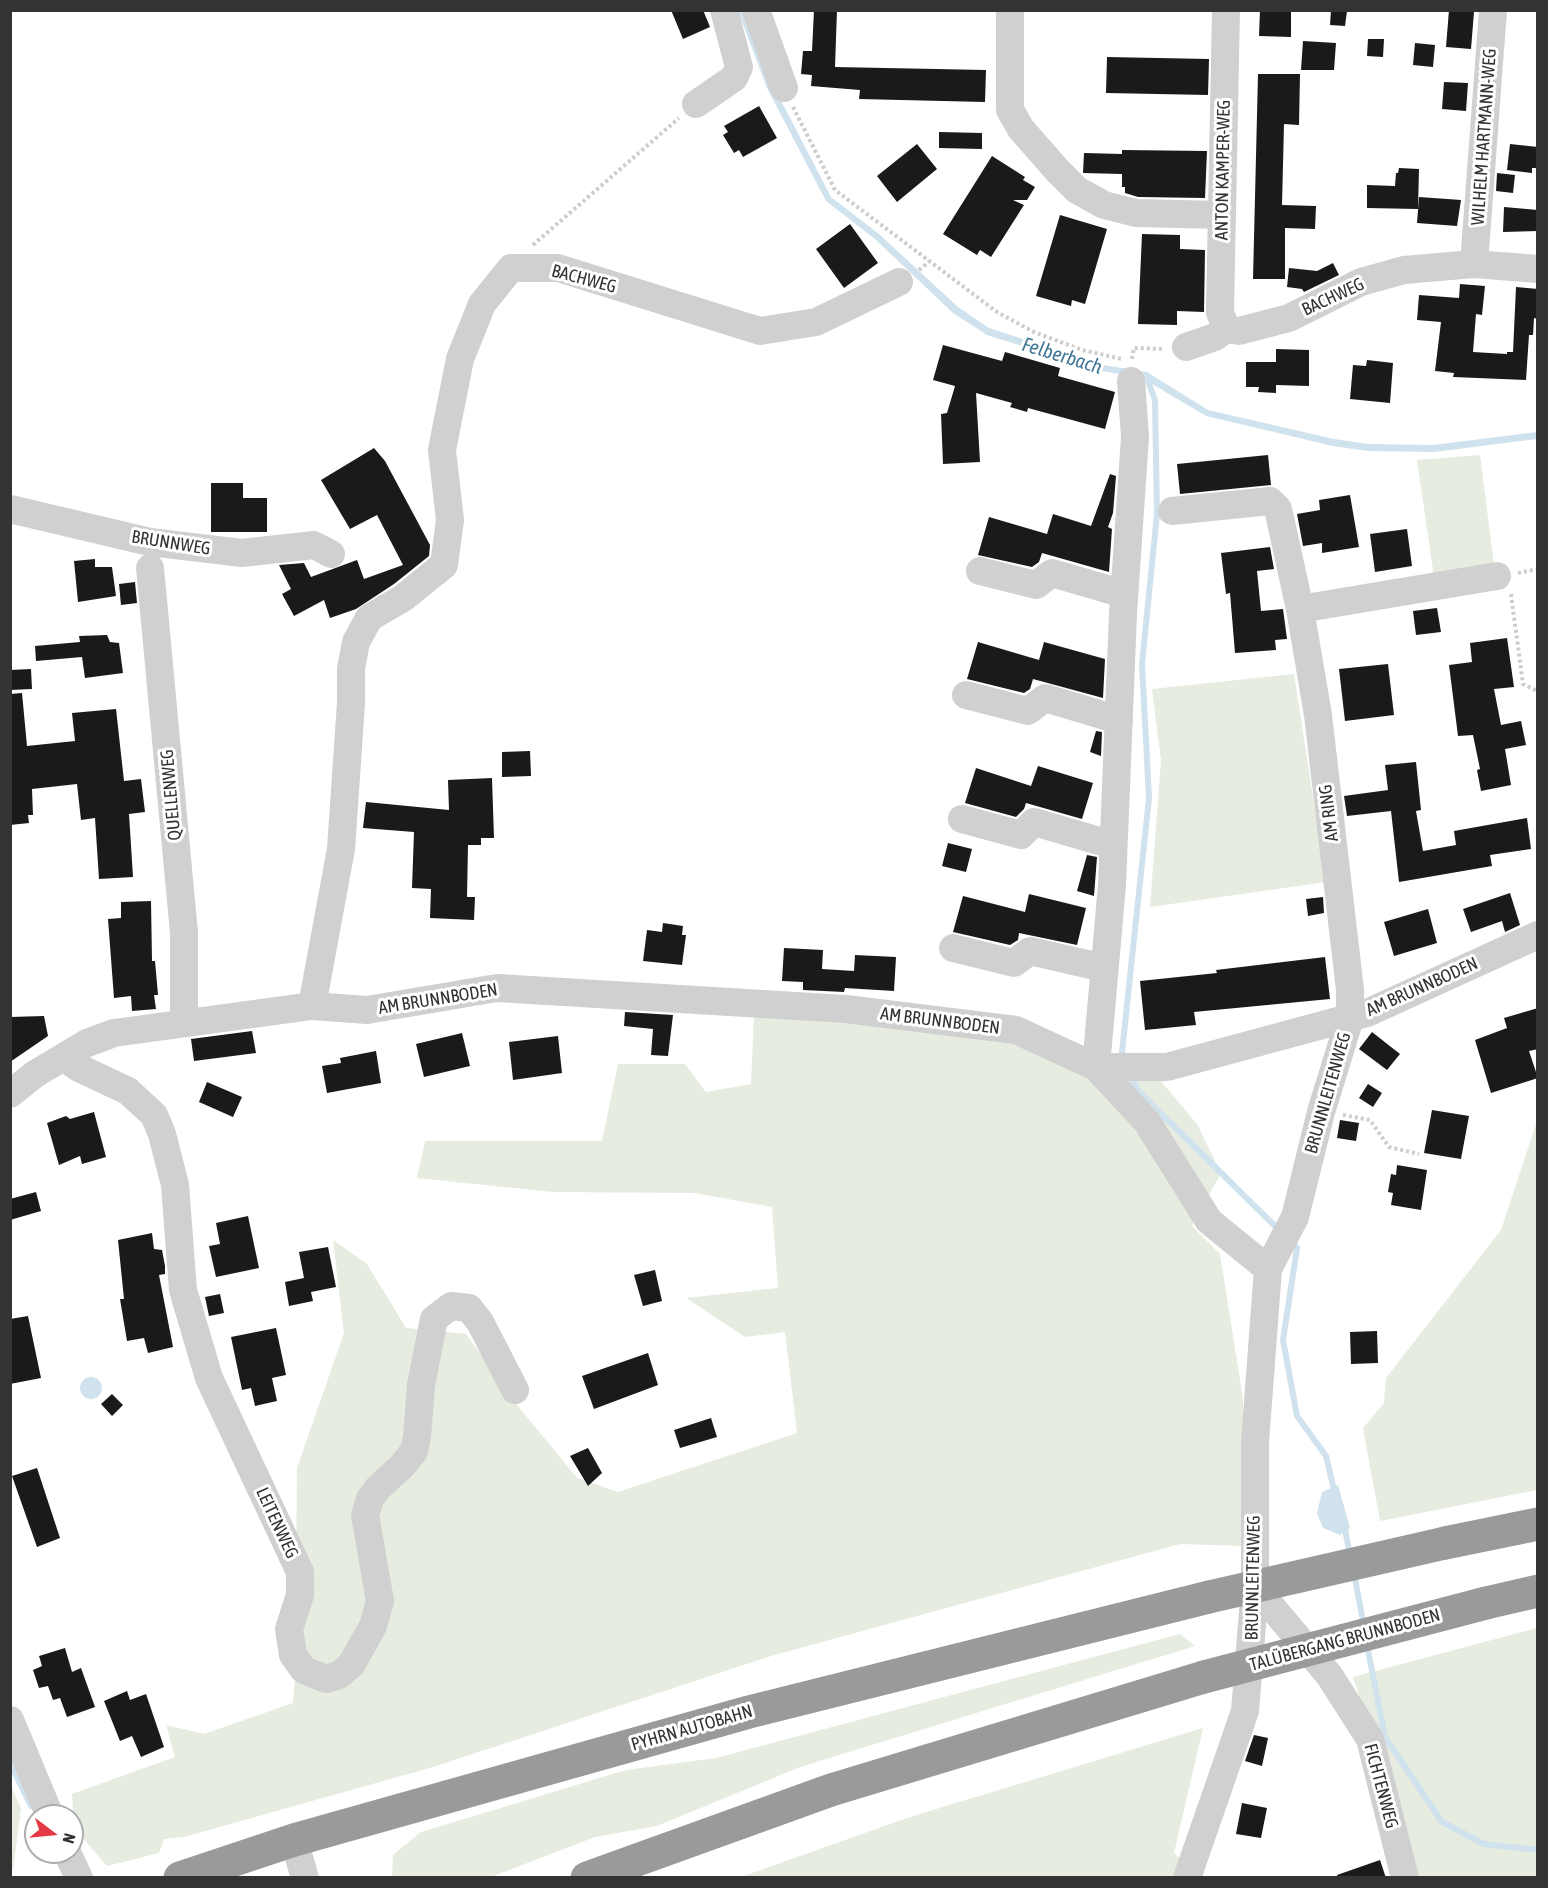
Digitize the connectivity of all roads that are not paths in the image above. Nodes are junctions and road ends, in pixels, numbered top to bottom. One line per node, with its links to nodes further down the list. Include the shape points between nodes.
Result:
1 (724, 10): 7 (street, via 739,67 734,78)
2 (756, 10): 6 (street)
3 (1010, 10): 8 (street, via 1010,110 1021,129 1077,190 1104,205 1136,213)
4 (1226, 10): 8 (street, ANTON KAMPER-WEG)
5 (1493, 10): 9 (street, WILHELM HARTMANN-WEG)
6 (784, 88)
7 (696, 104)
8 (1221, 215): 12 (street, ANTON KAMPER-WEG, via 1220,312)
9 (1474, 264): 10 (street, BACHWEG); 12 (street, BACHWEG, via 1404,270 1374,278 1289,318 1239,331)
10 (1538, 269)
11 (910, 275): 30 (street, BACHWEG, via 816,322 760,331 558,268 511,268 482,304 460,359 442,450 450,520 444,565 403,598 369,618 356,642 351,669 341,849)
12 (1226, 329): 13 (street, BACHWEG)
13 (1186, 347)
14 (1131, 370): 21 (street, via 1136,437)
15 (10, 509): 17 (street, BRUNNWEG, via 150,542 242,553 314,545)
16 (1172, 511): 22 (street, AM RING, via 1270,501 1278,509)
17 (331, 554)
18 (150, 568): 32 (street, QUELLENWEG, via 184,933)
19 (980, 571): 21 (street, via 1036,585 1052,573)
20 (1497, 576): 22 (street)
21 (1124, 594): 24 (street)
22 (1300, 609): 31 (street, AM RING, via 1318,715)
23 (966, 695): 24 (street, via 1028,711 1045,699)
24 (1119, 720): 26 (street)
25 (962, 819): 26 (street, via 1021,835 1034,822)
26 (1113, 845): 29 (street)
27 (1538, 935): 31 (street, AM BRUNNBODEN)
28 (952, 948): 29 (street, via 1014,963 1030,951)
29 (1104, 968): 34 (street)
30 (312, 1006): 32 (street, AM BRUNNBODEN); 34 (street, AM BRUNNBODEN, via 367,1010 497,988 846,1009 1016,1030)
31 (1350, 1018): 34 (street, AM BRUNNBODEN, via 1167,1067); 36 (street, BRUNNLEITENWEG)
32 (184, 1023): 33 (street, AM BRUNNBODEN, via 114,1033)
33 (64, 1057): 35 (street, AM BRUNNBODEN); 37 (street, LEITENWEG, via 128,1091 154,1115 162,1134 175,1185 183,1290 208,1378 300,1572 300,1595 289,1629 293,1655 304,1670 326,1679 339,1675 351,1665 373,1626 380,1601 365,1515 378,1488 414,1451 434,1319 451,1305 469,1308)
34 (1105, 1067): 36 (street, via 1147,1122 1209,1221)
35 (10, 1094)
36 (1280, 1247): 39 (street, BRUNNLEITENWEG, via 1255,1442)
37 (515, 1390)
38 (1538, 1524): 43 (highway, PYHRN AUTOBAHN, bridge, via 1209,1597 749,1712)
39 (1255, 1587): 49 (street, BRUNNLEITENWEG, via 1245,1711); 50 (street, FICHTENWEG, via 1329,1675 1370,1739)
40 (1538, 1591): 48 (highway, TALÜBERGANG BRUNNBODEN, bridge, via 1204,1677 831,1790)
41 (10, 1720): 42 (street)
42 (45, 1804)
43 (294, 1840): 46 (highway, PYHRN AUTOBAHN); 47 (street)
44 (73, 1864): 45 (street)
45 (80, 1878)
46 (180, 1878)
47 (305, 1878)
48 (587, 1878)
49 (1187, 1878)
50 (1405, 1878)

